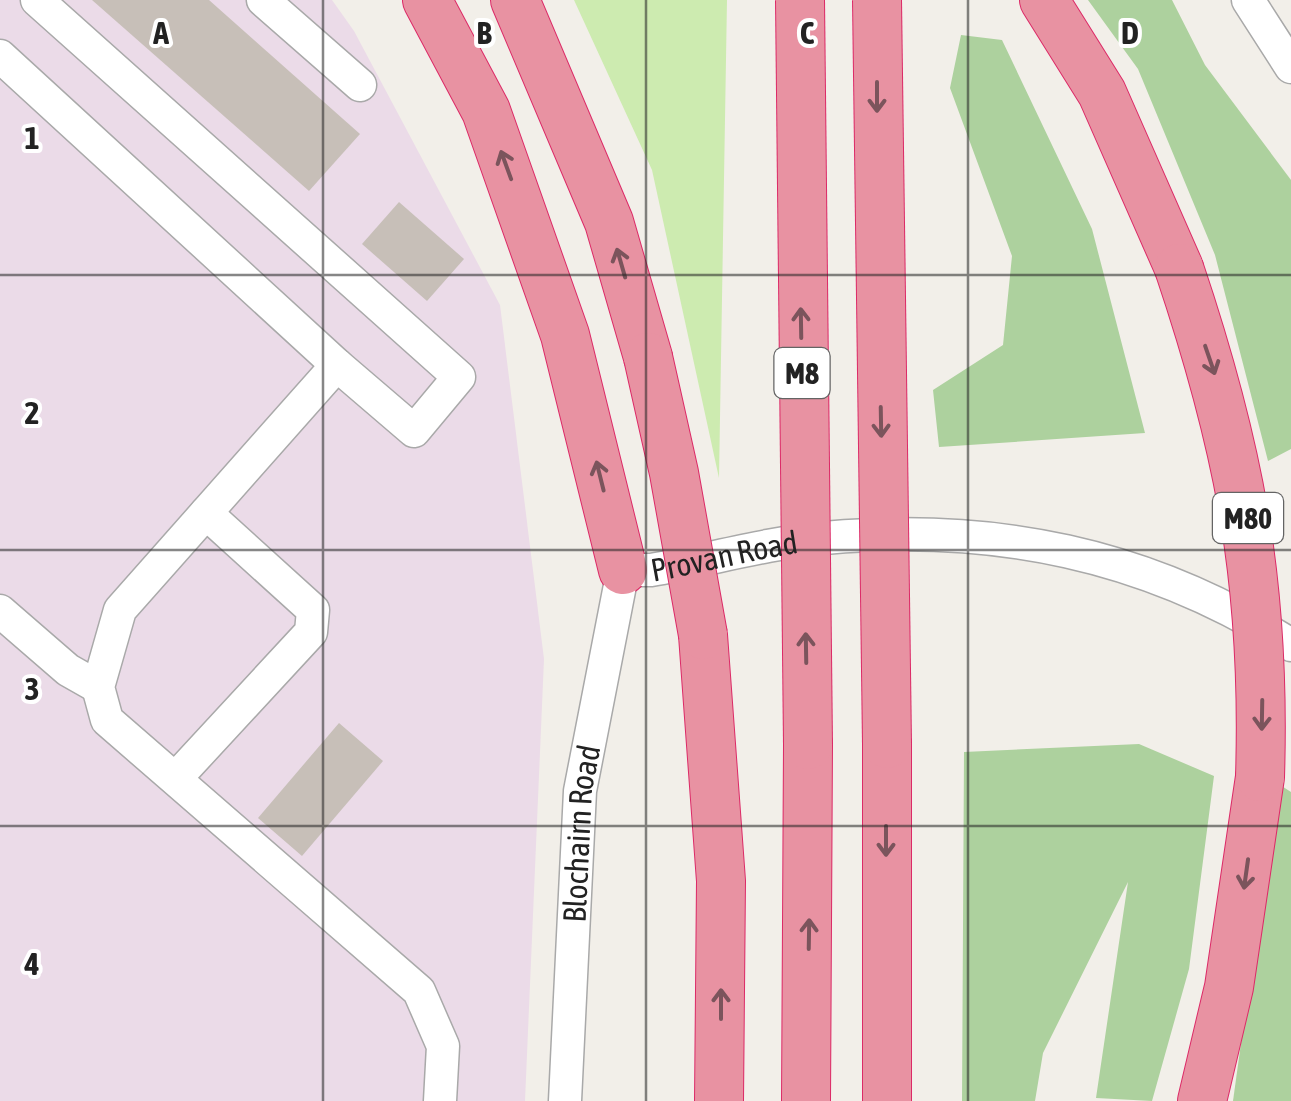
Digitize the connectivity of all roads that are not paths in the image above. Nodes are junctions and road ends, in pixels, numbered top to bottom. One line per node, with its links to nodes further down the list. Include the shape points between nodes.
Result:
1 (38, 0): 12 (street, via 459,377 414,430)
2 (262, 0): 11 (street)
3 (427, 0): 14 (highway, one-way to 3, via 565,335 486,111)
4 (516, 0): 21 (highway, one-way to 4, bridge, via 721,881 703,635 674,473 609,222)
5 (800, 0): 22 (highway, M8, one-way to 5, bridge)
6 (877, 0): 23 (highway, one-way to 23, bridge)
7 (1044, 0): 24 (highway, M80, one-way to 24, bridge, via 1102,93 1180,268 1218,383 1249,524 1262,656 1260,778 1229,987)
8 (1248, 0): 10 (street)
9 (0, 56): 12 (street)
10 (1291, 67)
11 (360, 85)
12 (336, 365): 13 (street)
13 (206, 513): 17 (street, via 120,610); 18 (street, via 313,610 311,632)
14 (624, 570): 16 (street, Provan Road, via 822,538 935,535 1064,547 1132,566); 20 (street, Blochairn Road, via 580,791)
15 (0, 611): 17 (street)
16 (1289, 635)
17 (98, 688): 18 (street, via 107,720)
18 (176, 778): 19 (street, via 419,991 443,1046)
19 (440, 1101)
20 (565, 1101)
21 (719, 1101)
22 (806, 1101)
23 (887, 1101)
24 (1202, 1101)

